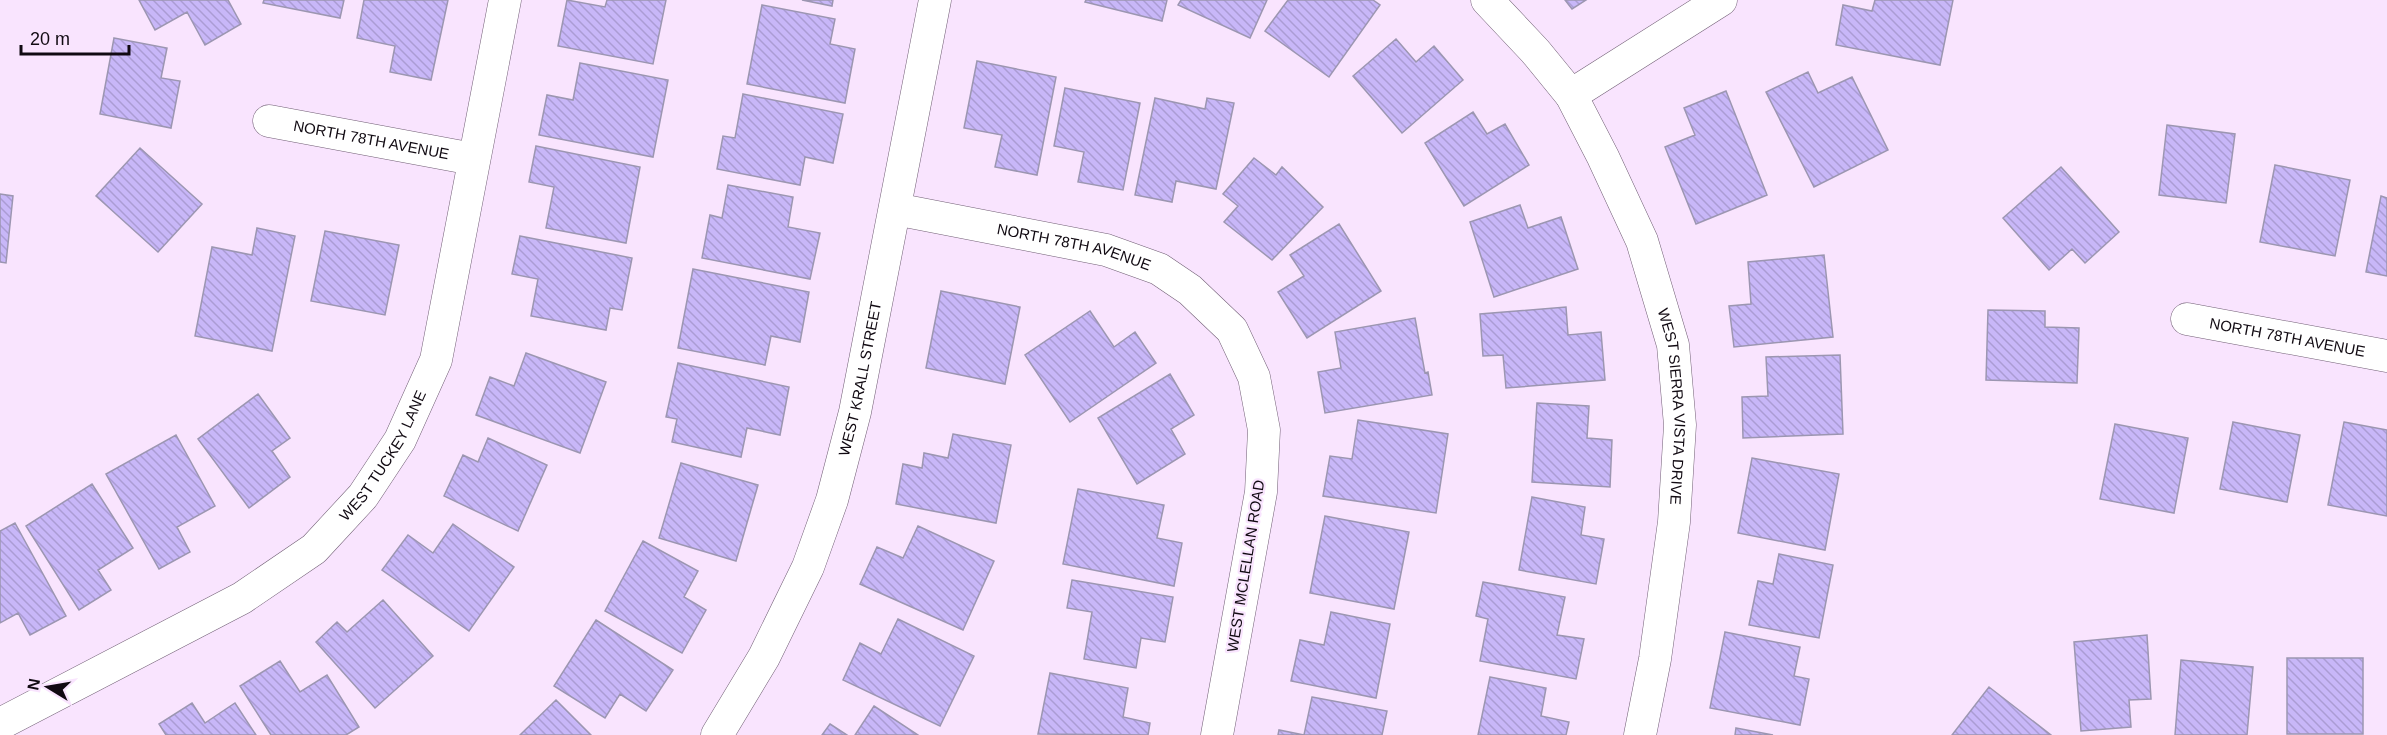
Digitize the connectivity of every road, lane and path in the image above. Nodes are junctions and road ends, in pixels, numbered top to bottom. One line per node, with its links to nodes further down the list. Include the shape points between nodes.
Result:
1 (505, 0): 7 (street, WEST TUCKEY LANE)
2 (935, 0): 8 (street, WEST KRALL STREET)
3 (1487, 0): 5 (street, WEST SIERRA VISTA DRIVE)
4 (1721, 0): 5 (street)
5 (1571, 96): 15 (street, WEST SIERRA VISTA DRIVE, via 1642,241 1673,345 1680,425 1674,522)
6 (269, 121): 7 (street, NORTH 78TH AVENUE)
7 (473, 159): 12 (street, WEST TUCKEY LANE, via 436,360 400,440 363,496 314,549 242,598)
8 (895, 209): 10 (street, NORTH 78TH AVENUE, via 1117,253 1159,268 1190,290); 13 (street, WEST KRALL STREET, via 855,412 832,500 808,567 764,657)
9 (2187, 318): 11 (street, NORTH 78TH AVENUE)
10 (1232, 330): 14 (street, WEST MCLELLAN ROAD, via 1254,377 1264,430 1261,492)
11 (2387, 356)
12 (0, 723)
13 (717, 735)
14 (1217, 735)
15 (1640, 735)

